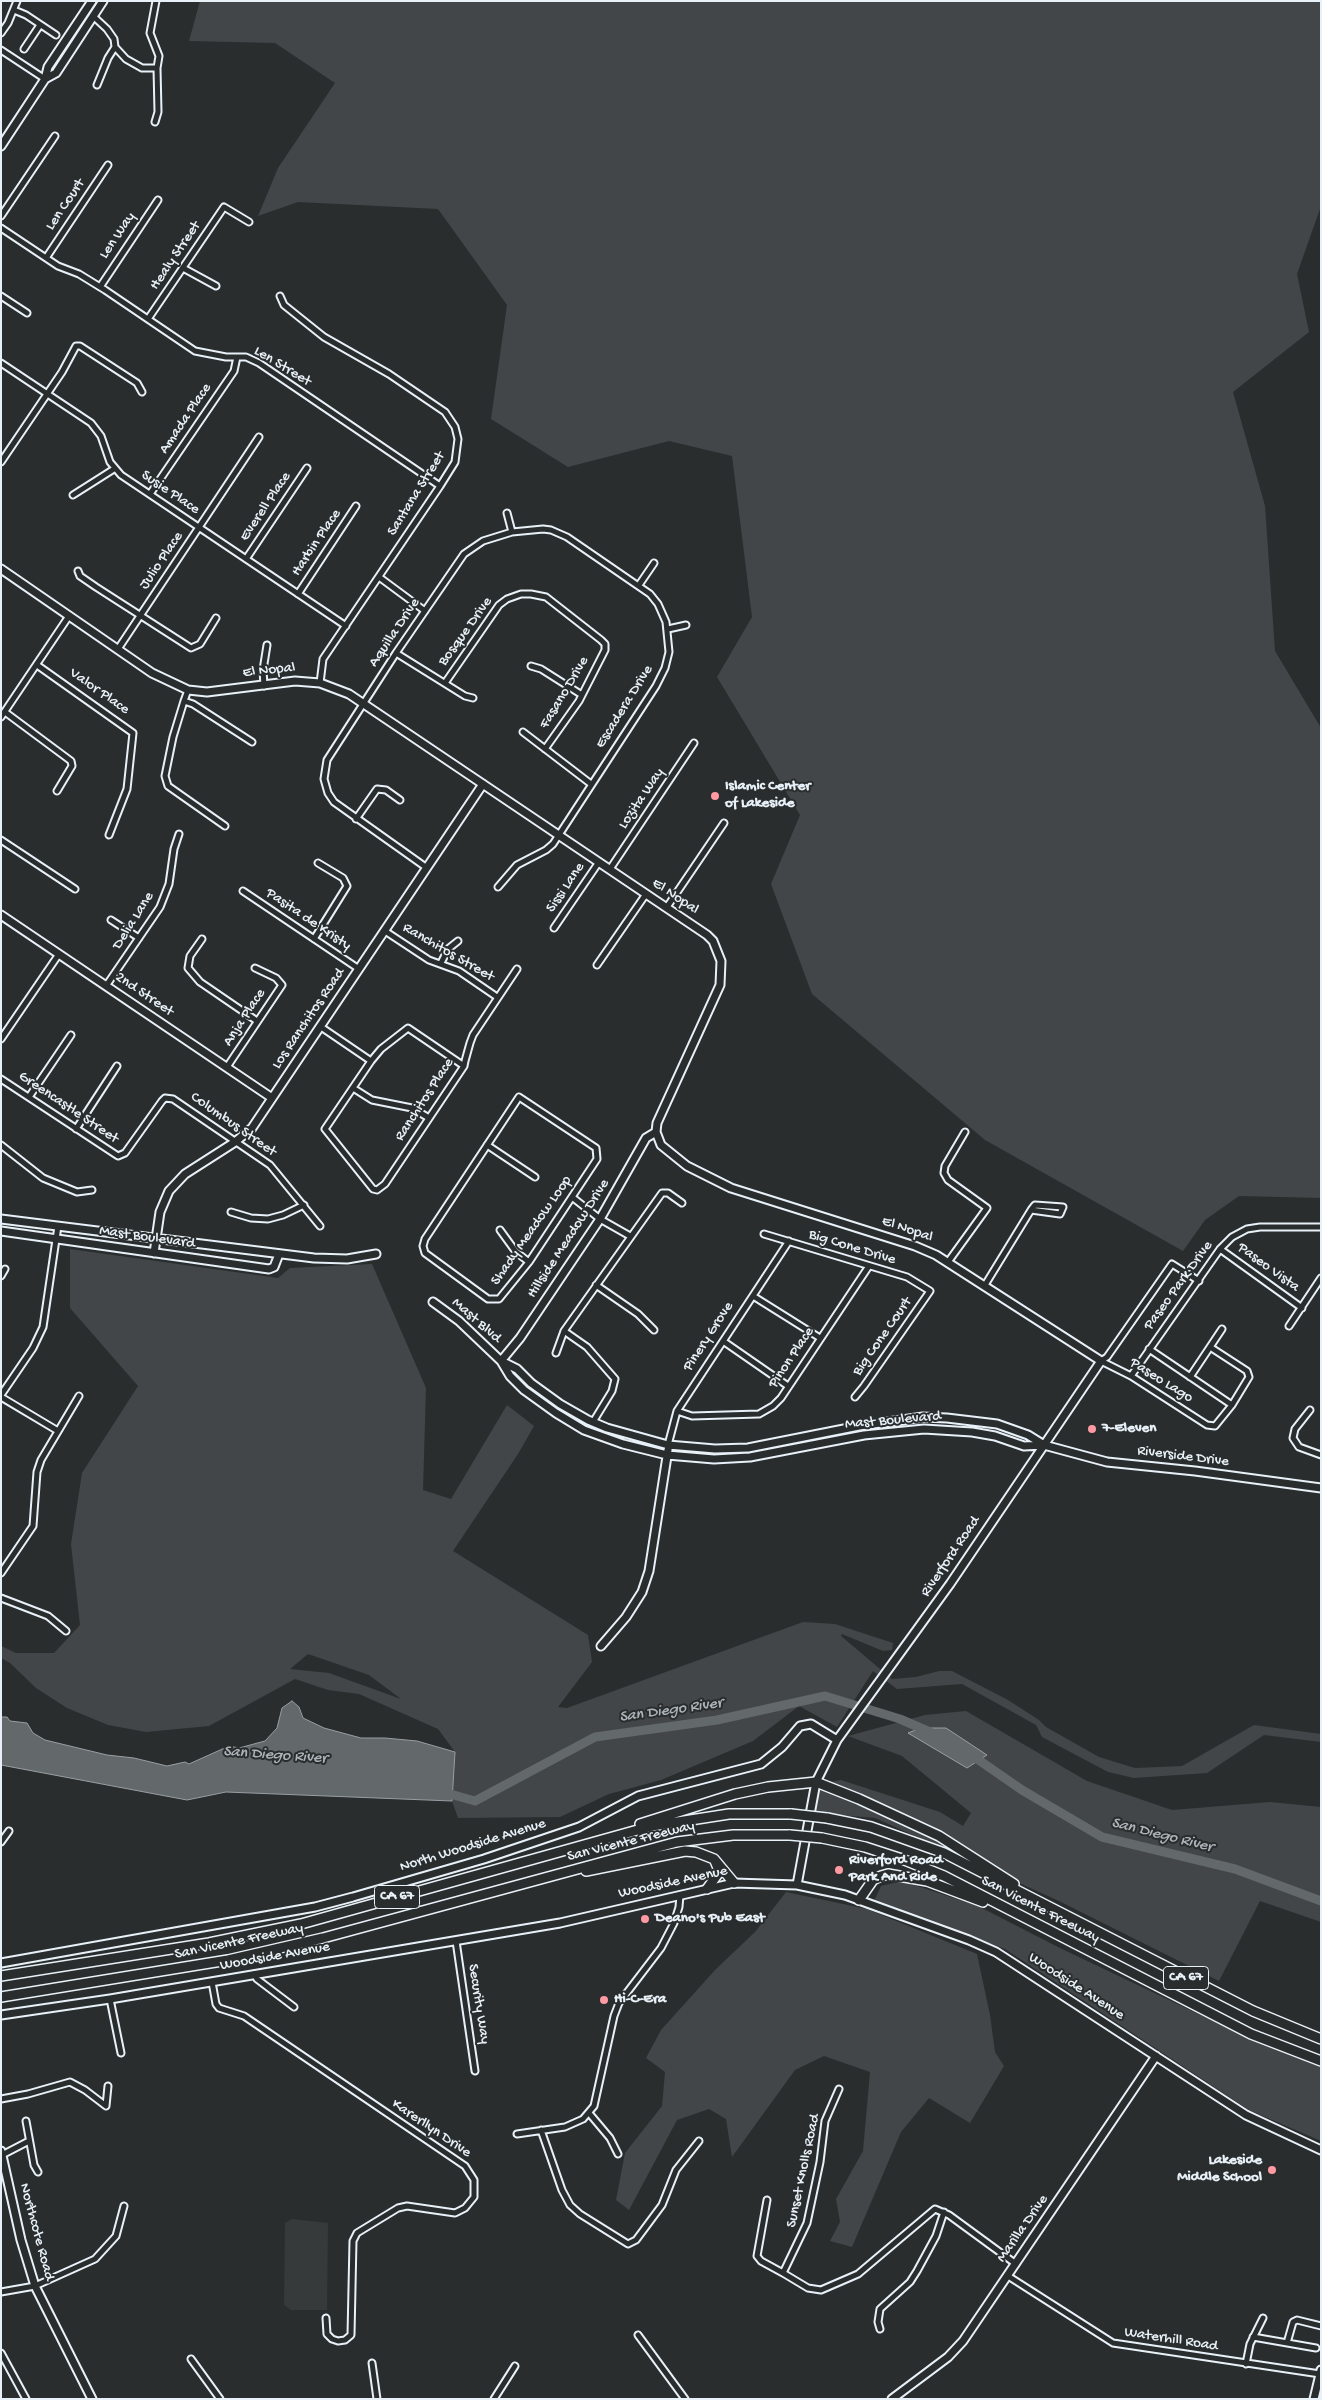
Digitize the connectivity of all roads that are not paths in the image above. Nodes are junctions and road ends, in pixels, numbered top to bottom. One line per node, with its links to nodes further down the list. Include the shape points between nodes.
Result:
1 (17, 1): 5 (street)
2 (92, 1): 14 (street, via 48,67)
3 (103, 1): 6 (street)
4 (156, 1): 13 (street, via 150,33 160,56)
5 (14, 10): 7 (street); 8 (street)
6 (93, 16): 10 (street, via 114,39); 14 (street, via 56,73)
7 (40, 24): 9 (street); 11 (street)
8 (1, 32)
9 (56, 35)
10 (116, 48): 13 (street, via 136,65); 15 (street, via 108,58)
11 (24, 49)
12 (1, 50): 14 (street)
13 (156, 68): 16 (street, via 158,112)
14 (45, 80): 18 (street)
15 (97, 85)
16 (155, 122)
17 (55, 136): 21 (street)
18 (1, 146)
19 (108, 165): 24 (street, Len Court)
20 (158, 200): 27 (street, Len Way)
21 (1, 216)
22 (249, 222): 25 (street, Healy Street, via 224,207)
23 (1, 228): 24 (street, Len Street)
24 (46, 258): 27 (street, Len Street)
25 (184, 268): 26 (street); 31 (street, Healy Street)
26 (216, 286)
27 (100, 287): 31 (street, Len Street)
28 (1, 296): 30 (street)
29 (280, 296): 40 (street, Santana Street, via 284,306 324,338 389,374 445,412 455,427 458,450)
30 (27, 313)
31 (148, 319): 32 (street, Len Street, via 196,351)
32 (237, 357): 40 (street, Len Street, via 259,363); 41 (street, Amada Place, via 234,371)
33 (1, 363): 35 (street)
34 (142, 392): 35 (street, via 137,383 76,346)
35 (47, 394): 37 (street); 39 (street, via 95,427)
36 (259, 437): 45 (street, Julio Place)
37 (1, 462)
38 (306, 468): 47 (street, Everell Place)
39 (114, 469): 41 (street, Susie Place); 42 (street)
40 (440, 486): 51 (street, Santana Street)
41 (150, 494): 45 (street, Susie Place)
42 (73, 495)
43 (356, 506): 53 (street, Harbin Place)
44 (508, 513): 46 (street)
45 (198, 527): 47 (street, Susie Place); 56 (street, Julio Place)
46 (512, 532): 52 (street, Aquilla Drive, via 543,529 559,533); 54 (street, Aquilla Drive, via 483,541 467,551)
47 (246, 559): 53 (street, Susie Place)
48 (654, 563): 52 (street)
49 (1, 569): 55 (street, El Nopal)
50 (78, 570): 56 (street, via 80,576)
51 (379, 577): 54 (street); 59 (street, Santana Street)
52 (640, 586): 60 (street, Escadera Drive, via 658,604)
53 (298, 594): 59 (street, Susie Place)
54 (425, 611): 64 (street, Aquilla Drive)
55 (69, 616): 62 (street, El Nopal); 65 (street)
56 (139, 616): 57 (street, via 191,648 200,644); 62 (street, Julio Place)
57 (216, 618)
58 (686, 625): 60 (street)
59 (346, 626): 67 (street, Santana Street, via 323,659)
60 (668, 629): 81 (street, Escadera Drive, via 669,652 662,674)
61 (267, 645): 69 (street)
62 (118, 649): 70 (street, El Nopal, via 152,673)
63 (605, 650): 68 (street, Bosque Drive, via 602,640 546,597 521,594 498,605); 71 (street, Fasano Drive)
64 (396, 653): 68 (street); 74 (street, Aquilla Drive)
65 (37, 665): 75 (street); 88 (street, Valor Place, via 133,733 127,789)
66 (531, 666): 71 (street)
67 (320, 683): 69 (street, El Nopal, via 295,681); 74 (street, El Nopal, via 339,689)
68 (445, 683): 72 (street)
69 (264, 686): 70 (street, El Nopal, via 207,692)
70 (188, 690): 73 (street)
71 (582, 695): 79 (street, Fasano Drive)
72 (473, 698)
73 (184, 701): 77 (street); 86 (street, via 165,776 168,786)
74 (363, 704): 80 (street, El Nopal); 84 (street, Aquilla Drive, via 330,755 324,774 331,798)
75 (3, 714): 82 (street, via 71,761 72,766)
76 (523, 732): 79 (street)
77 (252, 742)
78 (694, 743): 94 (street, Lozita Way)
79 (545, 749): 81 (street)
80 (483, 784): 89 (street, El Nopal); 93 (street, Los Ranchitos Road)
81 (591, 784): 89 (street, Escadera Drive)
82 (57, 791)
83 (400, 800): 84 (street, via 386,790 378,789)
84 (356, 819): 93 (street, Aquilla Drive)
85 (724, 823): 99 (street)
86 (225, 826)
87 (179, 834): 104 (street, Delia Lane, via 169,884)
88 (109, 835)
89 (559, 835): 91 (street, El Nopal); 95 (street, Escadera Drive, via 546,850 516,865)
90 (1, 840): 96 (street)
91 (599, 862): 94 (street, El Nopal); 102 (street, Sissi Lane)
92 (318, 863): 106 (street, via 343,878 347,886)
93 (427, 868): 103 (street, Los Ranchitos Road)
94 (610, 869): 98 (street, El Nopal)
95 (498, 887)
96 (75, 889)
97 (243, 891): 106 (street, Pasita de Kristy)
98 (646, 894): 99 (street, El Nopal); 110 (street)
99 (667, 907): 130 (street, El Nopal, via 713,941 721,961 721,975 657,1123)
100 (1, 915): 108 (street, 2nd Street)
101 (111, 920): 104 (street)
102 (554, 928)
103 (385, 931): 109 (street, Ranchitos Street, via 429,960); 113 (street, Los Ranchitos Road)
104 (139, 938): 114 (street, Delia Lane)
105 (202, 939): 116 (street, via 190,956 188,968 200,982)
106 (314, 939): 113 (street, Pasita de Kristy)
107 (458, 941): 109 (street, via 448,949)
108 (59, 954): 114 (street, 2nd Street); 119 (street)
109 (441, 963): 115 (street, Ranchitos Street, via 459,971)
110 (597, 965)
111 (255, 968): 116 (street, Anja Place, via 276,978 282,985)
112 (517, 969): 115 (street, Ranchitos Place)
113 (359, 970): 117 (street, Los Ranchitos Road)
114 (106, 986): 123 (street, 2nd Street)
115 (497, 997): 122 (street, Ranchitos Place, via 474,1034)
116 (257, 1021): 123 (street, Anja Place)
117 (321, 1027): 120 (street); 127 (street, Los Ranchitos Road)
118 (71, 1035): 126 (street)
119 (1, 1039)
120 (371, 1061): 122 (street, via 380,1049 408,1028); 125 (street)
121 (117, 1066): 129 (street)
122 (464, 1066): 128 (street, Ranchitos Place)
123 (227, 1068): 127 (street, 2nd Street)
124 (1, 1079): 126 (street, Greencastle Street)
125 (352, 1088): 128 (street, via 372,1100 412,1108); 128 (street, Ranchitos Place, via 325,1129 373,1189 385,1184)
126 (29, 1097): 129 (street, Greencastle Street)
127 (272, 1098): 132 (street, Los Ranchitos Road, via 252,1128)
128 (429, 1118)
129 (76, 1129): 136 (street, Greencastle Street)
130 (656, 1132): 145 (street, Hillside Meadow Drive, via 646,1138); 161 (street, El Nopal, via 661,1145 687,1166 712,1180 916,1246)
131 (965, 1132): 161 (street, via 944,1173 948,1180 987,1208)
132 (235, 1142): 136 (street, Columbus Street, via 172,1099 165,1098); 141 (street, Columbus Street, via 270,1165); 154 (street, Los Ranchitos Road, via 176,1181 161,1207)
133 (487, 1145): 137 (street); 139 (street, Shady Meadow Loop, via 519,1097 596,1148 597,1159); 160 (street, Shady Meadow Loop, via 422,1246 425,1254 488,1299 499,1299)
134 (3, 1147): 135 (street); 138 (street, via 43,1178 77,1192)
135 (1, 1154)
136 (122, 1156)
137 (535, 1177)
138 (92, 1190)
139 (572, 1197): 145 (street); 160 (street, Shady Meadow Loop)
140 (682, 1203): 152 (street, via 668,1192 662,1193)
141 (304, 1205): 143 (street, via 268,1219); 147 (street, Columbus Street)
142 (1032, 1210): 142 (street, via 1041,1204 1063,1206 1060,1214); 168 (street)
143 (230, 1212)
144 (1, 1219): 146 (street, Mast Boulevard)
145 (600, 1219): 152 (street); 182 (street, Hillside Meadow Drive)
146 (58, 1226): 153 (street); 154 (street, Mast Boulevard)
147 (320, 1226)
148 (1321, 1228): 156 (street, Paseo Park Drive, via 1260,1227 1232,1237)
149 (500, 1230): 160 (street, via 516,1252)
150 (1, 1231): 153 (street, Mast Boulevard)
151 (764, 1234): 155 (street, Big Cone Drive)
152 (630, 1236): 167 (street)
153 (57, 1238): 157 (street, Mast Boulevard); 187 (street, via 43,1327)
154 (156, 1239): 157 (street, Los Ranchitos Road); 158 (street, Mast Boulevard)
155 (789, 1241): 162 (street, Big Cone Drive); 170 (street, Pinery Grove)
156 (1220, 1249): 166 (street, Paseo Park Drive); 172 (street, Paseo Vista)
157 (154, 1253): 158 (street, Mast Boulevard, via 269,1269 274,1267)
158 (280, 1254): 159 (street, Mast Boulevard, via 347,1258)
159 (376, 1254)
160 (529, 1262)
161 (948, 1262): 168 (street, El Nopal)
162 (868, 1266): 169 (street, Big Cone Drive, via 907,1277); 177 (street, Pinon Place)
163 (5, 1269): 164 (street)
164 (1, 1276)
165 (1321, 1278): 172 (street)
166 (1199, 1281): 180 (street, Paseo Park Drive); 183 (street, Riverford Road, via 1172,1264)
167 (596, 1285): 175 (street, via 638,1314); 176 (street)
168 (986, 1285): 183 (street, El Nopal)
169 (930, 1291): 189 (street, Big Cone Court)
170 (753, 1296): 177 (street); 178 (street, Pinery Grove)
171 (432, 1302): 182 (street, Mast Blvd, via 459,1321)
172 (1302, 1308): 173 (street)
173 (1290, 1326)
174 (1222, 1329): 179 (street)
175 (654, 1330)
176 (564, 1331): 181 (street); 193 (street, via 587,1347 615,1379 612,1391)
177 (820, 1338): 186 (street, Pinon Place)
178 (723, 1341): 186 (street); 192 (street, Pinery Grove)
179 (1210, 1347): 185 (street); 190 (street, via 1247,1371 1249,1377)
180 (1149, 1349): 184 (street, Paseo Park Drive); 185 (street, Paseo Lago)
181 (556, 1353)
182 (501, 1361): 193 (street, Mast Boulevard, via 517,1369 560,1404); 200 (street, Mast Boulevard, via 524,1390 584,1430)
183 (1101, 1361): 184 (street, Paseo Lago); 198 (street, Riverford Road)
184 (1131, 1376): 190 (street, Paseo Lago, via 1210,1426 1218,1424)
185 (1190, 1377): 190 (street, Paseo Lago)
186 (788, 1386): 192 (street, Pinon Place, via 777,1403 759,1414 692,1416)
187 (1, 1396): 195 (street)
188 (78, 1396): 195 (street)
189 (855, 1396)
190 (1232, 1405)
191 (1310, 1410): 199 (street, via 1294,1429 1293,1438 1301,1449)
192 (677, 1411): 197 (street, Pinery Grove)
193 (593, 1422): 197 (street, Mast Boulevard)
194 (875, 1424): 196 (street); 197 (street, Mast Boulevard, via 748,1448); 198 (street, Mast Boulevard, via 924,1417 975,1420 1028,1435)
195 (58, 1431): 202 (street, via 37,1472 33,1526)
196 (877, 1434): 198 (street, Mast Boulevard, via 950,1430 996,1436 1024,1446); 200 (street, Mast Boulevard, via 750,1457 714,1459)
197 (668, 1445): 200 (street, Pinery Grove)
198 (1044, 1445): 201 (street, Riverside Drive, via 1106,1462); 206 (street, Riverford Road, via 950,1584)
199 (1321, 1454)
200 (667, 1455): 205 (street, Pinery Grove, via 649,1571 642,1592)
201 (1321, 1488)
202 (1, 1573)
203 (1, 1598): 204 (street, via 48,1616)
204 (66, 1631)
205 (601, 1646)
206 (837, 1740): 207 (street, Riverford Road); 221 (street, North Woodside Avenue, via 811,1724 800,1726 761,1764 638,1796 579,1827 484,1860 353,1897)
207 (816, 1782): 209 (highway, via 735,1794); 214 (street, Riverford Road); 218 (highway, via 939,1836)
208 (9, 1831): 210 (street)
209 (597, 1840): 218 (highway, San Vicente Freeway / CA 67, bridge, via 704,1817 764,1813 828,1818 871,1827 936,1850); 223 (highway, San Vicente Freeway / CA 67, via 301,1924 209,1943)
210 (1, 1842)
211 (714, 1859): 212 (highway, via 685,1851); 213 (highway); 215 (highway, via 717,1875)
212 (546, 1877): 220 (highway, San Vicente Freeway / CA 67, bridge, via 677,1842 733,1834 822,1838 902,1858 944,1876); 225 (highway, San Vicente Freeway / CA 67, via 324,1938 228,1960)
213 (734, 1883): 214 (street, Woodside Avenue); 215 (street, Woodside Avenue)
214 (798, 1885): 217 (street, Woodside Avenue)
215 (707, 1889): 216 (street, Woodside Avenue)
216 (680, 1895): 219 (street, Woodside Avenue, via 560,1923); 237 (street, via 674,1923 661,1948 619,2003 594,2106)
217 (859, 1900): 220 (highway, via 873,1880 900,1875 953,1890); 231 (street, Woodside Avenue, via 996,1952)
218 (1054, 1910): 229 (highway, San Vicente Freeway / CA 67, via 1253,2011)
219 (456, 1941): 222 (street, Woodside Avenue); 233 (street, Security Way)
220 (1076, 1945): 232 (highway, San Vicente Freeway / CA 67, via 1251,2034)
221 (1, 1963)
222 (254, 1974): 224 (street, Woodside Avenue); 227 (street)
223 (1, 1976)
224 (212, 1982): 226 (street, Woodside Avenue); 255 (street, Karerllyn Drive, via 216,2004 220,2008 244,2016 465,2166 474,2180 474,2196 465,2208 455,2213 407,2206 398,2208 357,2233 353,2241 351,2336 338,2341 332,2338 327,2334)
225 (1, 1997)
226 (110, 2000): 228 (street, Woodside Avenue); 230 (street)
227 (294, 2007)
228 (1, 2014)
229 (1321, 2039)
230 (121, 2053)
231 (1156, 2056): 243 (street, Woodside Avenue, via 1246,2114); 250 (street, Marilla Drive)
232 (1321, 2062)
233 (475, 2071)
234 (108, 2086): 236 (street, via 106,2106 70,2082)
235 (839, 2090): 251 (street, Sunset Knolls Road, via 825,2121 807,2223)
236 (1, 2099)
237 (589, 2113): 239 (street, via 565,2126); 245 (street, via 610,2138)
238 (26, 2121): 241 (street)
239 (541, 2130): 240 (street); 242 (street, via 570,2205 628,2244 636,2240 662,2205 676,2170)
240 (517, 2134)
241 (29, 2141): 244 (street); 246 (street)
242 (699, 2141)
243 (1321, 2150)
244 (2, 2153): 253 (street, Northcote Road, via 21,2240)
245 (618, 2154)
246 (38, 2172)
247 (767, 2200): 251 (street, via 757,2256)
248 (124, 2206): 253 (street, via 116,2236 101,2254)
249 (944, 2212): 250 (street); 251 (street, via 935,2209 858,2274 821,2290 808,2288); 258 (street, via 936,2236 910,2282 880,2309)
250 (1016, 2264): 252 (street, Marilla Drive)
251 (783, 2273)
252 (1008, 2276): 266 (street, Waterhill Road, via 1114,2344); 270 (street, Marilla Drive, via 956,2349)
253 (35, 2286): 254 (street); 272 (street, Northcote Road)
254 (1, 2292)
255 (326, 2318)
256 (1263, 2318): 260 (street)
257 (1321, 2326): 261 (street, via 1297,2320 1290,2325)
258 (880, 2329)
259 (638, 2335): 276 (street)
260 (1254, 2337): 261 (street); 266 (street)
261 (1286, 2343): 262 (street)
262 (1316, 2348)
263 (1, 2353): 271 (street)
264 (191, 2359): 273 (street)
265 (372, 2363): 274 (street)
266 (1246, 2364): 268 (street, Waterhill Road)
267 (515, 2366): 275 (street)
268 (1320, 2372): 269 (street)
269 (1319, 2389): 278 (street)
270 (901, 2396): 277 (street, Marilla Drive)
271 (26, 2399)
272 (92, 2399)
273 (220, 2399)
274 (377, 2399)
275 (494, 2399)
276 (685, 2399)
277 (892, 2399)
278 (1314, 2399)

